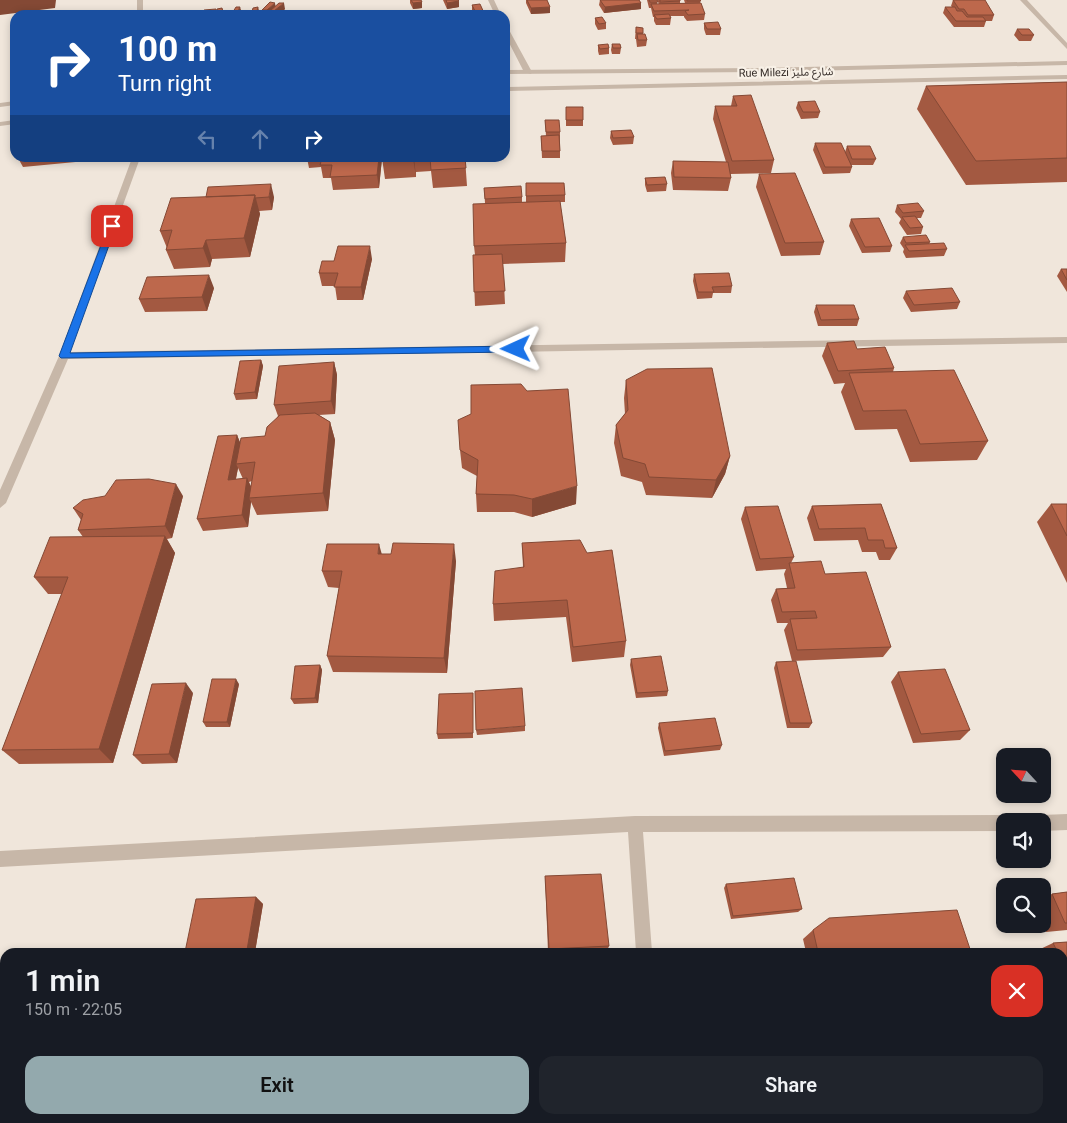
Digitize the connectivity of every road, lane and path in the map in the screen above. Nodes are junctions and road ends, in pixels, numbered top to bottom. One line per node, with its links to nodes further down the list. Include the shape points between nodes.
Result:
1 (1023, 0): 3 (street)
2 (510, 38): 6 (street)
3 (1067, 47)
4 (1067, 63): 6 (street, Rue Milezi شارع مليز)
5 (510, 72): 6 (street, Rue Milezi شارع مليز)
6 (528, 72)
7 (1067, 77): 8 (street, Rue Milezi شارع مليز)
8 (510, 89)
9 (135, 162): 11 (street)
10 (1067, 340): 11 (street)
11 (64, 356): 12 (street)
12 (0, 503)
13 (1067, 822): 15 (street)
14 (996, 823): 16 (street)
15 (1051, 823)
16 (634, 824): 17 (street); 18 (street)
17 (0, 859)
18 (644, 948)

